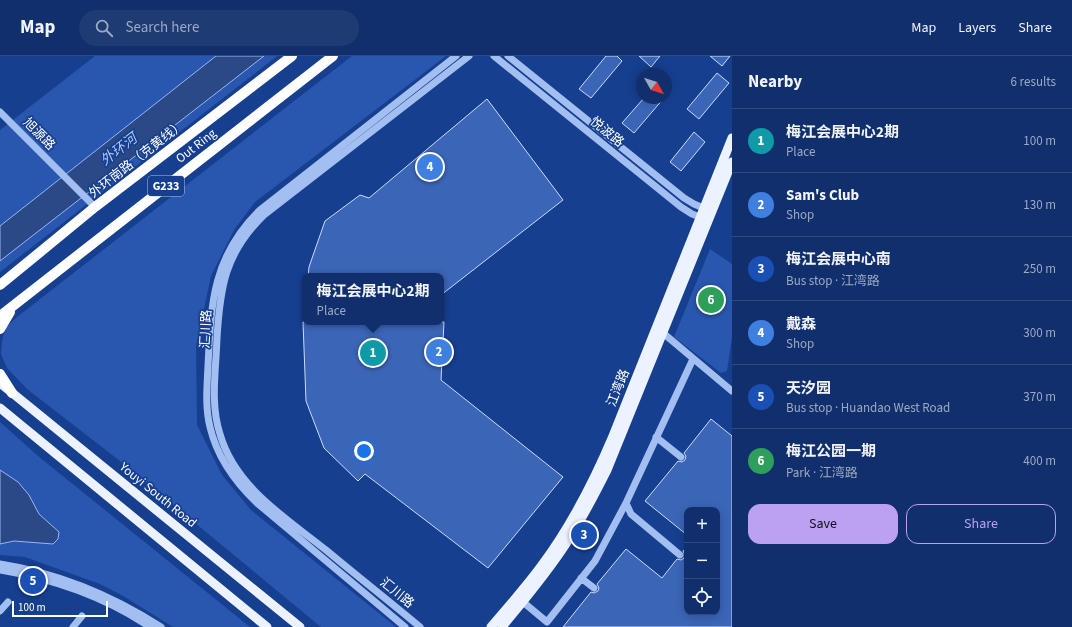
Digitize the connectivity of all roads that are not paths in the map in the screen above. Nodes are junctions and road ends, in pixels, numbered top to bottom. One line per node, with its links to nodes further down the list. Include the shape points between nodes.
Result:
1 (292, 56): 10 (highway, 外环南路（克黄线） / G233)
2 (333, 56): 14 (highway, Out Ring / G233)
3 (456, 56): 41 (street, 汇川路, via 249,220 227,254 219,274 210,317 206,406 212,433 225,465 252,498)
4 (469, 56): 42 (street, 汇川路, via 270,210 253,226 234,253 227,269 218,317 214,405 220,435 234,466 262,498)
5 (494, 56): 12 (street, 悦波路, via 681,207)
6 (508, 56): 11 (street, 悦波路, via 684,198)
7 (0, 112): 10 (street, 旭源路)
8 (732, 138): 11 (main road, 江湾路)
9 (732, 162): 11 (main road, 江湾路)
10 (95, 207): 13 (highway, 外环南路（克黄线） / G233)
11 (708, 210): 12 (main road, 江湾路)
12 (704, 219): 17 (main road, 江湾路); 43 (main road, 江湾路, via 601,463 554,548)
13 (0, 285)
14 (14, 305): 15 (highway, Out Ring / G233); 16 (highway)
15 (0, 316)
16 (0, 329)
17 (663, 333): 18 (street); 33 (main road, 江湾路, via 616,451 598,488 567,542)
18 (693, 359): 21 (street); 24 (street)
19 (0, 374): 22 (highway)
20 (0, 383): 22 (main road, Youyi South Road)
21 (732, 391)
22 (12, 393): 40 (main road, Youyi South Road)
23 (0, 408): 39 (main road)
24 (656, 437): 25 (street); 26 (street)
25 (681, 457)
26 (626, 503): 27 (street, via 631,514); 30 (street, via 595,561)
27 (680, 556)
28 (0, 564): 38 (street, via 76,583 126,606)
29 (0, 570): 37 (street, via 38,577 86,593)
30 (581, 578): 31 (street); 33 (street, via 547,622)
31 (594, 588)
32 (8, 602): 34 (street)
33 (523, 602): 44 (main road, 江湾路)
34 (0, 611)
35 (82, 616): 36 (street)
36 (72, 627)
37 (150, 627)
38 (161, 627)
39 (267, 627)
40 (300, 627)
41 (405, 627)
42 (420, 627)
43 (491, 627)
44 (502, 627)

